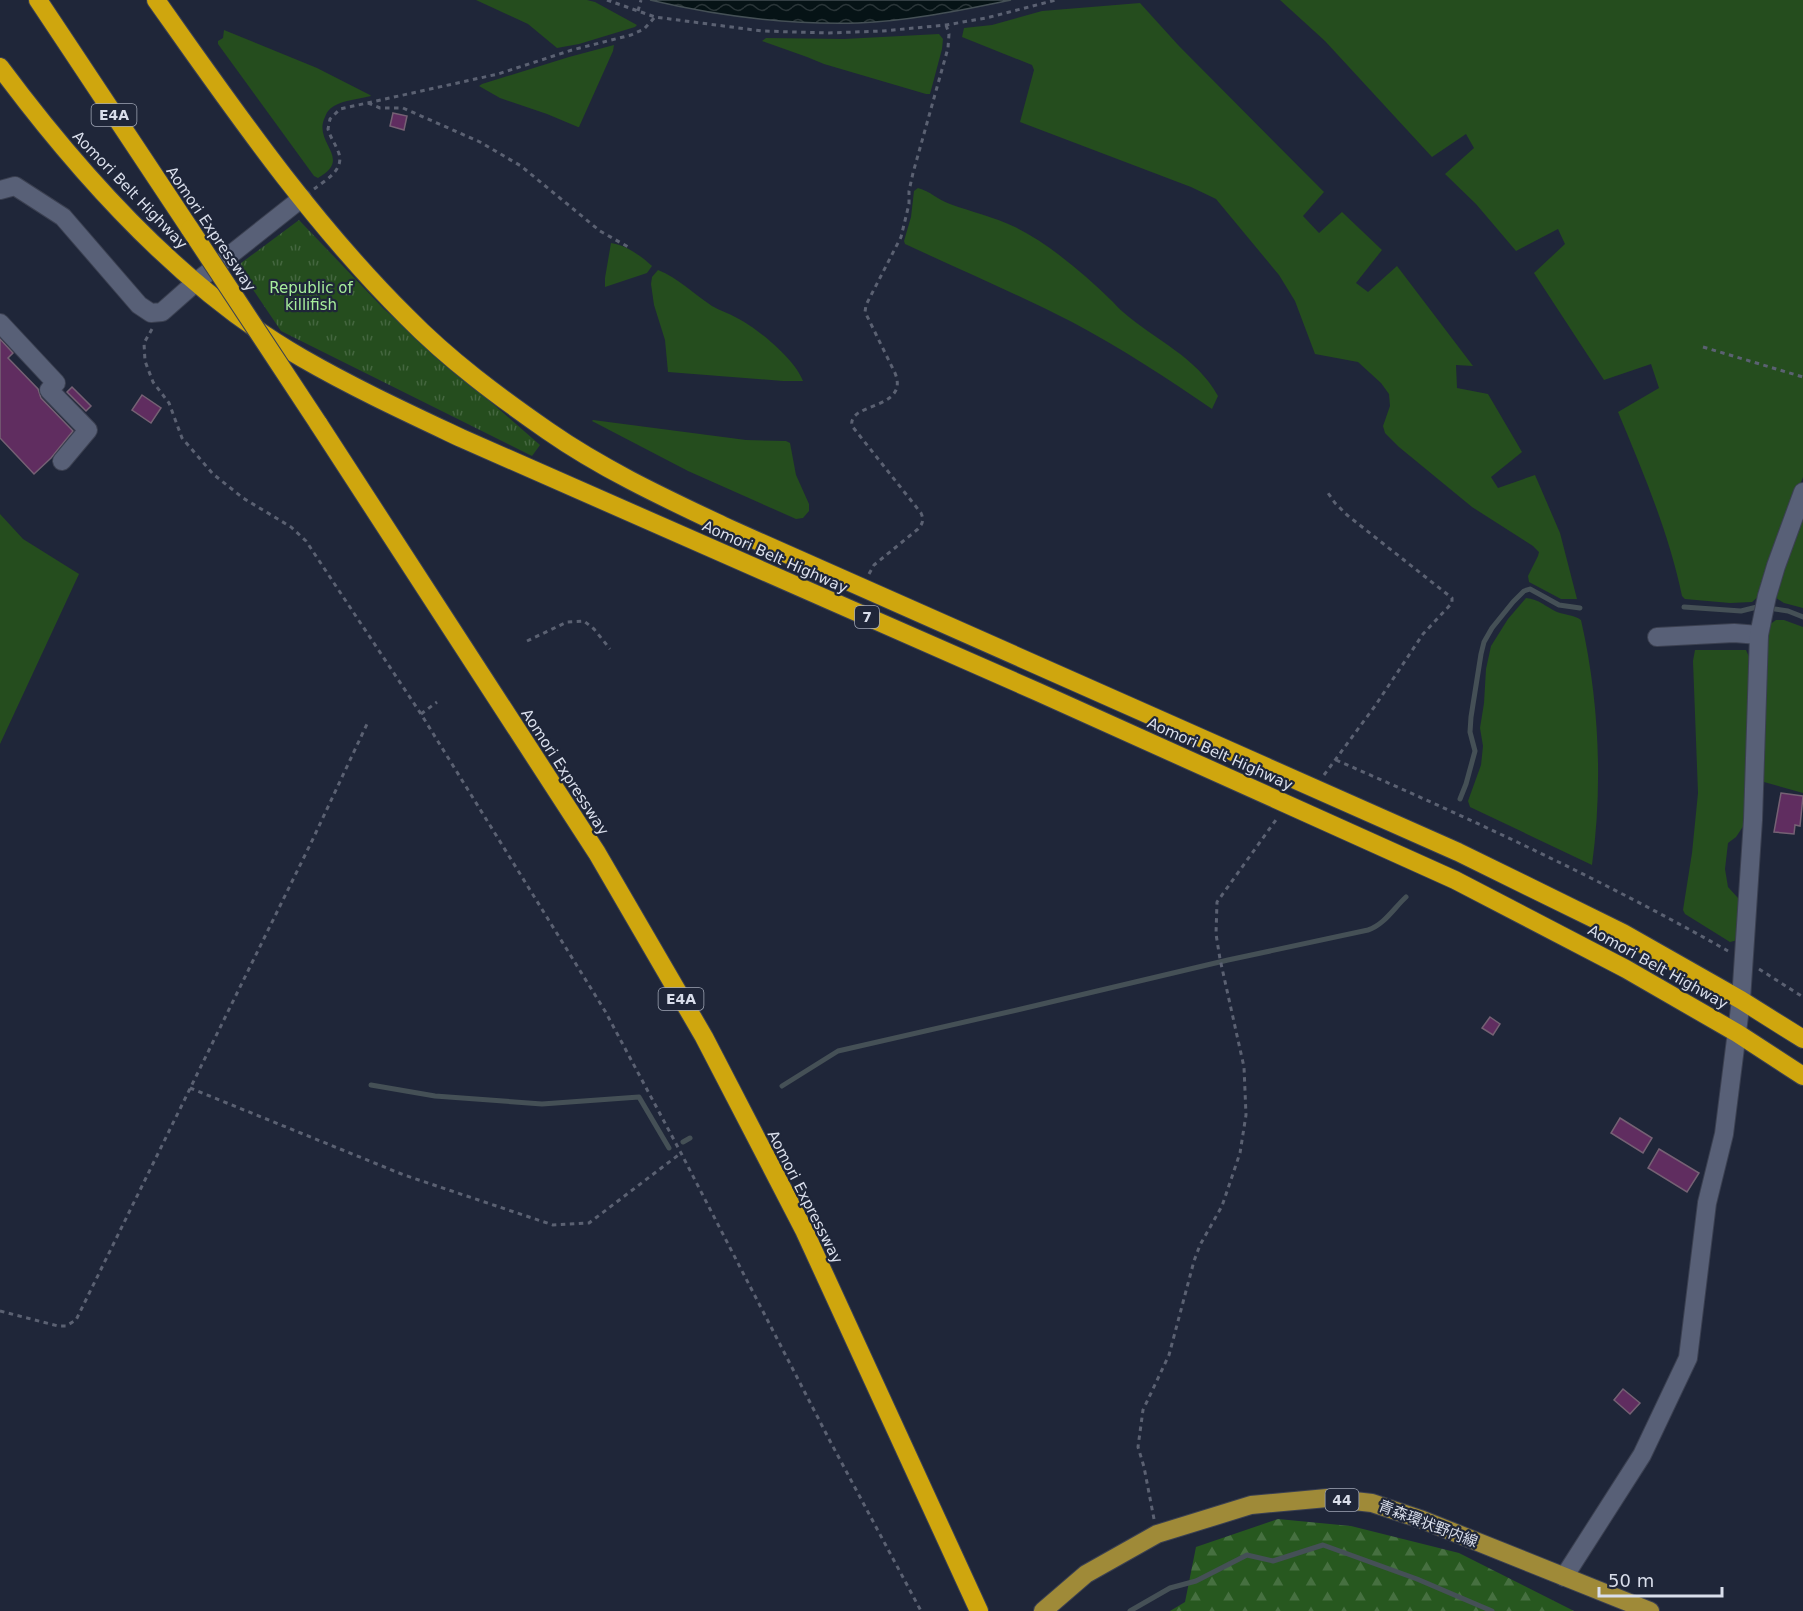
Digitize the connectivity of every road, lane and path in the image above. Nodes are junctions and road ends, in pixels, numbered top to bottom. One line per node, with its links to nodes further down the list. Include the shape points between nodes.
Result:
1 (38, 0): 45 (highway, Aomori Expressway / E4A, bridge, via 597,853 704,1037 804,1230)
2 (156, 0): 12 (highway, Aomori Belt Highway / 7)
3 (607, 0): 6 (path)
4 (1056, 0): 8 (path)
5 (640, 2): 6 (path)
6 (638, 11): 7 (path)
7 (655, 17): 8 (path, via 790,33 856,33); 10 (path, via 631,35 498,74)
8 (946, 25): 22 (path, via 948,48 913,173 901,237 865,312 899,382 898,388 890,398 858,414 851,422 923,519 918,529 874,565)
9 (0, 67): 14 (highway, Aomori Belt Highway / 7, via 63,149 135,226)
10 (368, 103): 12 (path, via 340,109 330,119 328,129 340,158 338,169); 13 (path, via 380,108 403,108 480,142 520,166 600,231)
11 (0, 190): 15 (street, via 15,186 63,217 139,305 151,313)
12 (302, 198): 14 (street); 22 (highway, Aomori Belt Highway / 7, via 408,318 446,353 549,432 660,495)
13 (630, 248)
14 (196, 282): 15 (street); 32 (highway, Aomori Belt Highway / 7, via 302,358 385,402)
15 (162, 312): 28 (path, via 144,343 145,361 153,382 169,403 182,438 213,474 306,541)
16 (0, 323): 19 (street, via 56,382 49,390 88,430)
17 (1703, 347): 18 (path)
18 (1803, 377)
19 (62, 461)
20 (1803, 492): 23 (street, via 1773,576)
21 (1328, 493): 30 (path, via 1347,515 1452,598)
22 (861, 587): 31 (highway, Aomori Belt Highway / 7)
23 (1759, 635): 24 (street); 33 (street)
24 (1657, 637)
25 (527, 641): 26 (path, via 567,622 584,621)
26 (610, 649)
27 (437, 702): 28 (path)
28 (421, 714): 40 (path, via 605,1011)
29 (367, 724): 39 (path)
30 (1336, 760): 31 (path); 33 (path, via 1587,876)
31 (1314, 788): 35 (highway, Aomori Belt Highway / 7, via 1550,896)
32 (1287, 803): 36 (highway, Aomori Belt Highway / 7, via 1535,920); 42 (path, via 1217,902 1216,934 1244,1067 1246,1115 1237,1164 1222,1206 1200,1245 1169,1355 1143,1410 1138,1447)
33 (1744, 960): 34 (path); 35 (street)
34 (1803, 997)
35 (1741, 1000): 36 (street); 37 (highway, Aomori Belt Highway / 7)
36 (1737, 1033): 38 (highway, Aomori Belt Highway / 7); 43 (street, via 1724,1134 1707,1203 1688,1358 1641,1455)
37 (1803, 1040)
38 (1803, 1076)
39 (190, 1088): 40 (path, via 404,1175 553,1225 589,1222); 41 (path, via 76,1320 58,1326)
40 (681, 1153): 44 (path)
41 (0, 1311)
42 (1157, 1534): 43 (main road, 青森環状野内線 / 44, via 1251,1505 1327,1498 1372,1503 1423,1520); 46 (main road, 青森環状野内線 / 44, via 1086,1574)
43 (1563, 1577): 47 (main road, 青森環状野内線 / 44)
44 (921, 1611)
45 (979, 1611)
46 (1043, 1611)
47 (1650, 1611)

